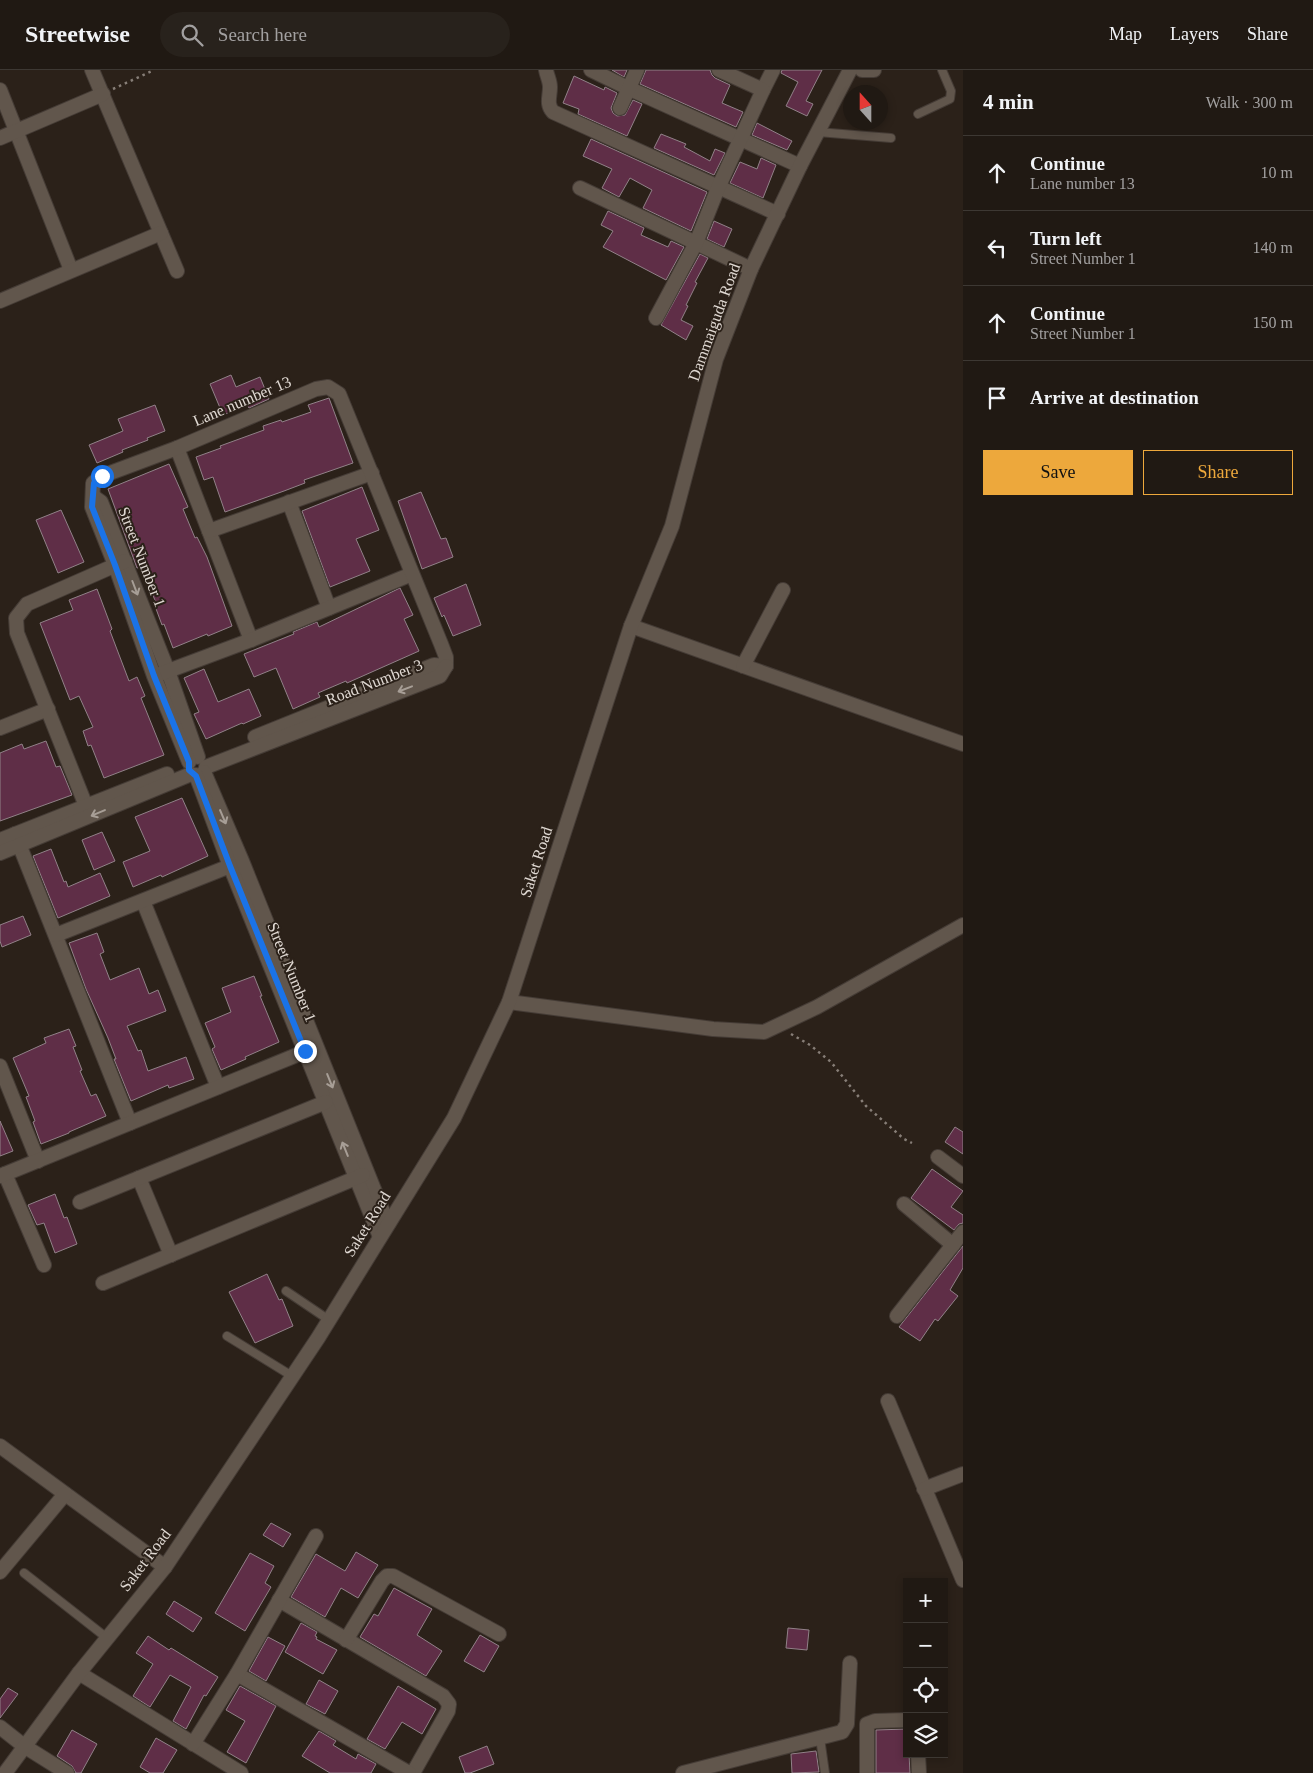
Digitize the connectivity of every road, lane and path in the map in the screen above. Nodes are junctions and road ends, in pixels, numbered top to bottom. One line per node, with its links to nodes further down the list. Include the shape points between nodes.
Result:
1 (92, 70): 15 (street)
2 (154, 70): 15 (path)
3 (546, 70): 25 (street, via 552,112)
4 (591, 70): 12 (street)
5 (637, 70): 12 (street)
6 (719, 70): 14 (street)
7 (773, 70): 14 (street)
8 (850, 70): 19 (street, Dammaiguda Road)
9 (862, 70): 10 (street)
10 (874, 70)
11 (942, 70): 17 (lane, via 951,91 950,99)
12 (628, 88): 16 (street); 22 (street)
13 (0, 90): 18 (street)
14 (763, 90): 22 (street)
15 (103, 94): 18 (street); 27 (street)
16 (620, 108)
17 (918, 114)
18 (17, 131): 20 (street); 30 (street)
19 (818, 132): 21 (lane); 23 (street, Dammaiguda Road)
20 (0, 138)
21 (891, 138)
22 (741, 140): 23 (street); 25 (street)
23 (800, 166): 26 (street, Dammaiguda Road)
24 (580, 188): 28 (street)
25 (718, 188): 26 (street); 28 (street)
26 (778, 214): 29 (street, Dammaiguda Road)
27 (161, 233): 30 (street); 31 (street)
28 (696, 244): 29 (street); 33 (street)
29 (751, 269): 43 (street, Dammaiguda Road, via 716,359 672,526)
30 (71, 270): 32 (street)
31 (177, 271)
32 (0, 301)
33 (656, 318)
34 (177, 448): 35 (street, Lane number 13, via 316,389 328,387 339,394); 36 (street, Lane number 13, via 102,476 92,487); 38 (street)
35 (372, 473): 37 (street); 40 (street)
36 (94, 497): 39 (street, Street Number 1, via 92,507)
37 (289, 502): 38 (street); 42 (street)
38 (209, 531): 44 (street)
39 (120, 563): 46 (street, Street Number 1); 47 (street, via 27,604 16,618 17,633)
40 (412, 574): 42 (street); 50 (street, Road Number 3, via 442,644 446,666 434,665)
41 (783, 590): 45 (street)
42 (329, 608): 44 (street)
43 (631, 626): 45 (street); 59 (street, Saket Road)
44 (251, 640): 46 (street)
45 (743, 666): 49 (street)
46 (161, 674): 50 (street, Street Number 1)
47 (48, 709): 48 (street); 51 (street)
48 (0, 728)
49 (963, 744)
50 (197, 767): 51 (street, Road Number 3); 53 (street, Road Number 3, one-way to 53); 55 (street, Street Number 1); 61 (street, Street Number 1, one-way to 61, via 242,861)
51 (86, 806): 53 (street, Road Number 3)
52 (0, 840): 53 (street, Road Number 3)
53 (17, 840): 54 (street, Road Number 3); 58 (street)
54 (0, 853)
55 (230, 866): 56 (street); 61 (street, Street Number 1)
56 (143, 901): 58 (street); 63 (street)
57 (963, 925): 60 (street, via 818,1007)
58 (56, 935): 65 (street)
59 (508, 1002): 60 (street, via 713,1030 764,1032); 75 (street, Saket Road, via 454,1118)
60 (776, 1026): 66 (path, via 810,1045 831,1062 866,1106)
61 (310, 1049): 63 (street); 64 (street, Street Number 1); 70 (street, Street Number 1, one-way to 70)
62 (0, 1066): 68 (street)
63 (218, 1087): 65 (street)
64 (326, 1102): 70 (street, Street Number 1, one-way to 64); 72 (street)
65 (130, 1123): 68 (street)
66 (912, 1144)
67 (938, 1157): 71 (street)
68 (38, 1161): 69 (street)
69 (2, 1175): 80 (street)
70 (362, 1176): 75 (street, Street Number 1); 77 (street, Street Number 1); 79 (street)
71 (963, 1176)
72 (139, 1178): 73 (street); 79 (street)
73 (80, 1202)
74 (904, 1204): 78 (street)
75 (388, 1224): 77 (street, Saket Road)
76 (963, 1232): 78 (street)
77 (380, 1237): 84 (street, Saket Road)
78 (953, 1245): 83 (street)
79 (171, 1255): 81 (street)
80 (44, 1265)
81 (103, 1283)
82 (286, 1291): 84 (lane)
83 (897, 1316)
84 (329, 1320): 86 (street, Saket Road)
85 (227, 1336): 86 (lane)
86 (292, 1376): 93 (street, Saket Road)
87 (888, 1401): 90 (street)
88 (0, 1446): 91 (street)
89 (963, 1474): 90 (street)
90 (924, 1489): 96 (street)
91 (65, 1494): 93 (street); 94 (street)
92 (316, 1536): 97 (street)
93 (165, 1566): 99 (street, Saket Road)
94 (0, 1572)
95 (24, 1573): 99 (lane)
96 (963, 1580)
97 (279, 1600): 100 (street); 103 (street)
98 (499, 1634): 100 (street, via 394,1576 387,1576)
99 (107, 1638): 102 (street, Saket Road)
100 (346, 1640): 113 (street, via 442,1696 449,1704 448,1712)
101 (850, 1663): 106 (street, via 846,1728)
102 (79, 1673): 107 (street); 108 (street, Saket Road)
103 (237, 1674): 107 (street); 113 (street)
104 (903, 1720): 116 (street, via 867,1724)
105 (0, 1727): 108 (street)
106 (820, 1738): 114 (street); 115 (lane)
107 (193, 1744): 112 (street)
108 (24, 1746): 110 (street, Saket Road); 111 (street)
109 (918, 1758): 117 (street)
110 (5, 1773)
111 (66, 1773)
112 (241, 1773)
113 (411, 1773)
114 (684, 1773)
115 (825, 1773)
116 (867, 1773)
117 (919, 1773)

